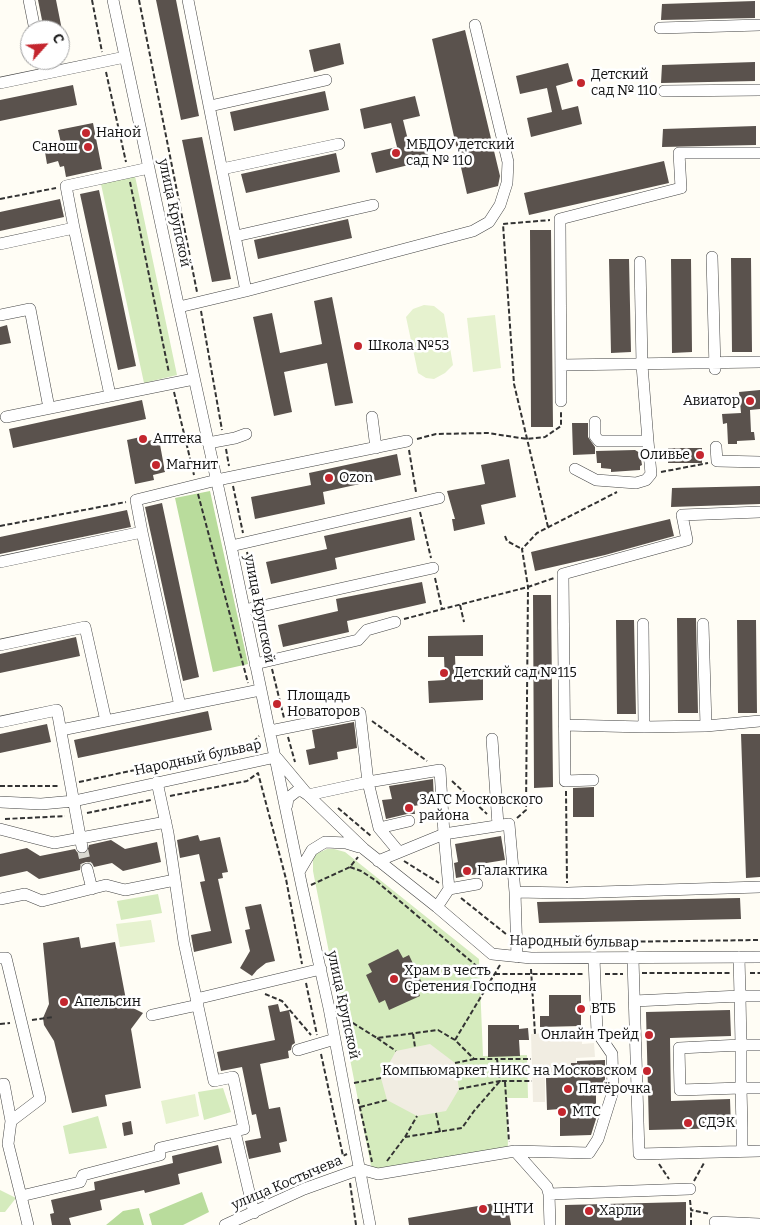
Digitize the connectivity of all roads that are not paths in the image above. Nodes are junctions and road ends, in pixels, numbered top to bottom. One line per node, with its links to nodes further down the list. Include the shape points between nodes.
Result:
1 (29, 0): 4 (street)
2 (113, 0): 8 (street, улица Крупской)
3 (188, 0): 15 (street)
4 (34, 20)
5 (475, 25): 26 (street, via 508,162 507,183 500,205 489,222 473,231)
6 (760, 25): 7 (street)
7 (660, 28)
8 (125, 57): 10 (street); 18 (street, улица Крупской)
9 (44, 70): 10 (street)
10 (44, 73): 12 (street)
11 (326, 80): 15 (street)
12 (0, 83)
13 (760, 90): 14 (street)
14 (664, 91)
15 (210, 106): 19 (street)
16 (339, 144): 19 (street)
17 (760, 153): 30 (street, via 679,153 680,188 560,219)
18 (149, 168): 21 (street, via 66,186); 27 (street, улица Крупской)
19 (222, 169): 22 (street)
20 (372, 205): 22 (street)
21 (74, 228): 23 (street); 34 (street)
22 (236, 236): 26 (street)
23 (0, 244)
24 (712, 257): 32 (street)
25 (640, 262): 31 (street)
26 (246, 291): 27 (street)
27 (179, 307): 33 (street, улица Крупской)
28 (0, 315): 36 (street, via 30,308)
29 (760, 362): 32 (street)
30 (561, 365): 31 (street); 35 (street)
31 (642, 365): 32 (street); 42 (street)
32 (715, 366)
33 (194, 379): 34 (street); 43 (street, улица Крупской)
34 (110, 396): 36 (street)
35 (561, 400)
36 (49, 408): 37 (street)
37 (6, 417)
38 (372, 417): 45 (street)
39 (595, 422): 42 (street, via 595,436 599,441)
40 (246, 434): 43 (street)
41 (407, 441): 45 (street)
42 (648, 441): 47 (street, via 651,474 646,480 636,483 596,480)
43 (208, 442): 48 (street, улица Крупской)
44 (716, 447): 46 (street, via 718,461)
45 (376, 448): 48 (street)
46 (760, 462)
47 (575, 469)
48 (216, 480): 51 (street, via 136,500); 52 (street, улица Крупской)
49 (439, 498): 52 (street)
50 (760, 512): 66 (street, via 682,514 687,540 563,574)
51 (142, 532): 53 (street); 62 (street)
52 (231, 546): 55 (street, улица Крупской)
53 (0, 562)
54 (433, 568): 55 (street)
55 (244, 610): 60 (street, улица Крупской)
56 (395, 622): 60 (street, via 367,630 358,640)
57 (643, 624): 68 (street)
58 (704, 624): 67 (street)
59 (0, 645): 63 (street, via 86,627)
60 (255, 664): 61 (street, улица Крупской)
61 (255, 691): 62 (street); 70 (street, улица Крупской)
62 (180, 706): 63 (street)
63 (106, 721): 69 (street)
64 (0, 722): 69 (street, via 57,710)
65 (760, 722): 67 (street)
66 (564, 725): 68 (street); 73 (street, via 565,781)
67 (706, 726): 68 (street)
68 (644, 727)
69 (61, 730): 77 (street)
70 (270, 731): 72 (street, улица Крупской); 75 (street, via 360,713)
71 (492, 739): 82 (street)
72 (276, 757): 74 (street, Народный бульвар); 76 (street, Народный бульвар); 79 (street, улица Крупской)
73 (593, 780)
74 (157, 782): 77 (street, Народный бульвар); 80 (street)
75 (368, 782): 76 (street); 83 (street); 85 (street, via 440,770)
76 (308, 795): 79 (street, via 302,791 290,794); 87 (street, Народный бульвар)
77 (74, 801): 78 (street, Народный бульвар, via 41,804); 86 (street)
78 (0, 802)
79 (286, 807): 91 (street, улица Крупской)
80 (166, 822): 86 (street); 92 (street)
81 (409, 822): 83 (street)
82 (503, 824): 85 (street); 97 (street)
83 (379, 828): 88 (street)
84 (0, 829): 86 (street, via 54,843)
85 (444, 834): 88 (street); 96 (street)
86 (81, 842)
87 (364, 849): 89 (street, Народный бульвар); 91 (street, Народный бульвар, via 346,842 325,842 312,850)
88 (399, 852): 89 (street)
89 (378, 861): 99 (street, Народный бульвар)
90 (87, 869): 95 (street)
91 (299, 872): 106 (street, улица Крупской)
92 (175, 880): 95 (street, via 125,890 106,886); 110 (street)
93 (477, 884): 96 (street)
94 (760, 887): 97 (street)
95 (92, 889): 98 (street, via 42,901 25,894)
96 (449, 889): 99 (street)
97 (515, 892): 100 (street)
98 (0, 900)
99 (437, 907): 100 (street, Народный бульвар, via 492,954)
100 (511, 956): 104 (street, Народный бульвар)
101 (739, 957): 102 (street, Народный бульвар); 105 (street, Народный бульвар); 107 (street)
102 (760, 957)
103 (0, 958): 119 (street, via 6,958 40,1100)
104 (594, 958): 105 (street, Народный бульвар); 124 (street, via 597,1032 612,1054 613,1091 598,1139 588,1153)
105 (633, 958): 109 (street)
106 (321, 969): 110 (street); 112 (street, улица Крупской)
107 (740, 996): 108 (street); 109 (street); 113 (street)
108 (760, 996)
109 (634, 1001): 122 (street, via 639,1154)
110 (197, 1002): 111 (street); 120 (street, via 214,1081 233,1077 244,1129)
111 (152, 1015)
112 (335, 1039): 115 (street); 125 (street, улица Крупской)
113 (741, 1045): 114 (street); 117 (street); 117 (street, via 679,1048 680,1090)
114 (760, 1045)
115 (298, 1050)
116 (0, 1084): 119 (street, via 4,1084)
117 (741, 1088): 118 (street); 122 (street)
118 (760, 1088)
119 (11, 1121): 121 (street)
120 (235, 1132): 128 (street, via 160,1148 160,1156 83,1175 80,1182); 129 (street)
121 (4, 1145): 128 (street)
122 (742, 1151): 123 (street)
123 (760, 1151)
124 (513, 1152): 125 (street, via 378,1174); 127 (street, via 547,1187)
125 (360, 1169): 129 (street, улица Костычева, via 304,1189); 134 (street, улица Крупской)
126 (690, 1189): 127 (street)
127 (549, 1194): 135 (street)
128 (21, 1196): 132 (street)
129 (254, 1213): 133 (street, улица Костычева)
130 (715, 1222): 131 (street)
131 (760, 1224)
132 (28, 1225)
133 (225, 1225)
134 (370, 1225)
135 (550, 1225)

